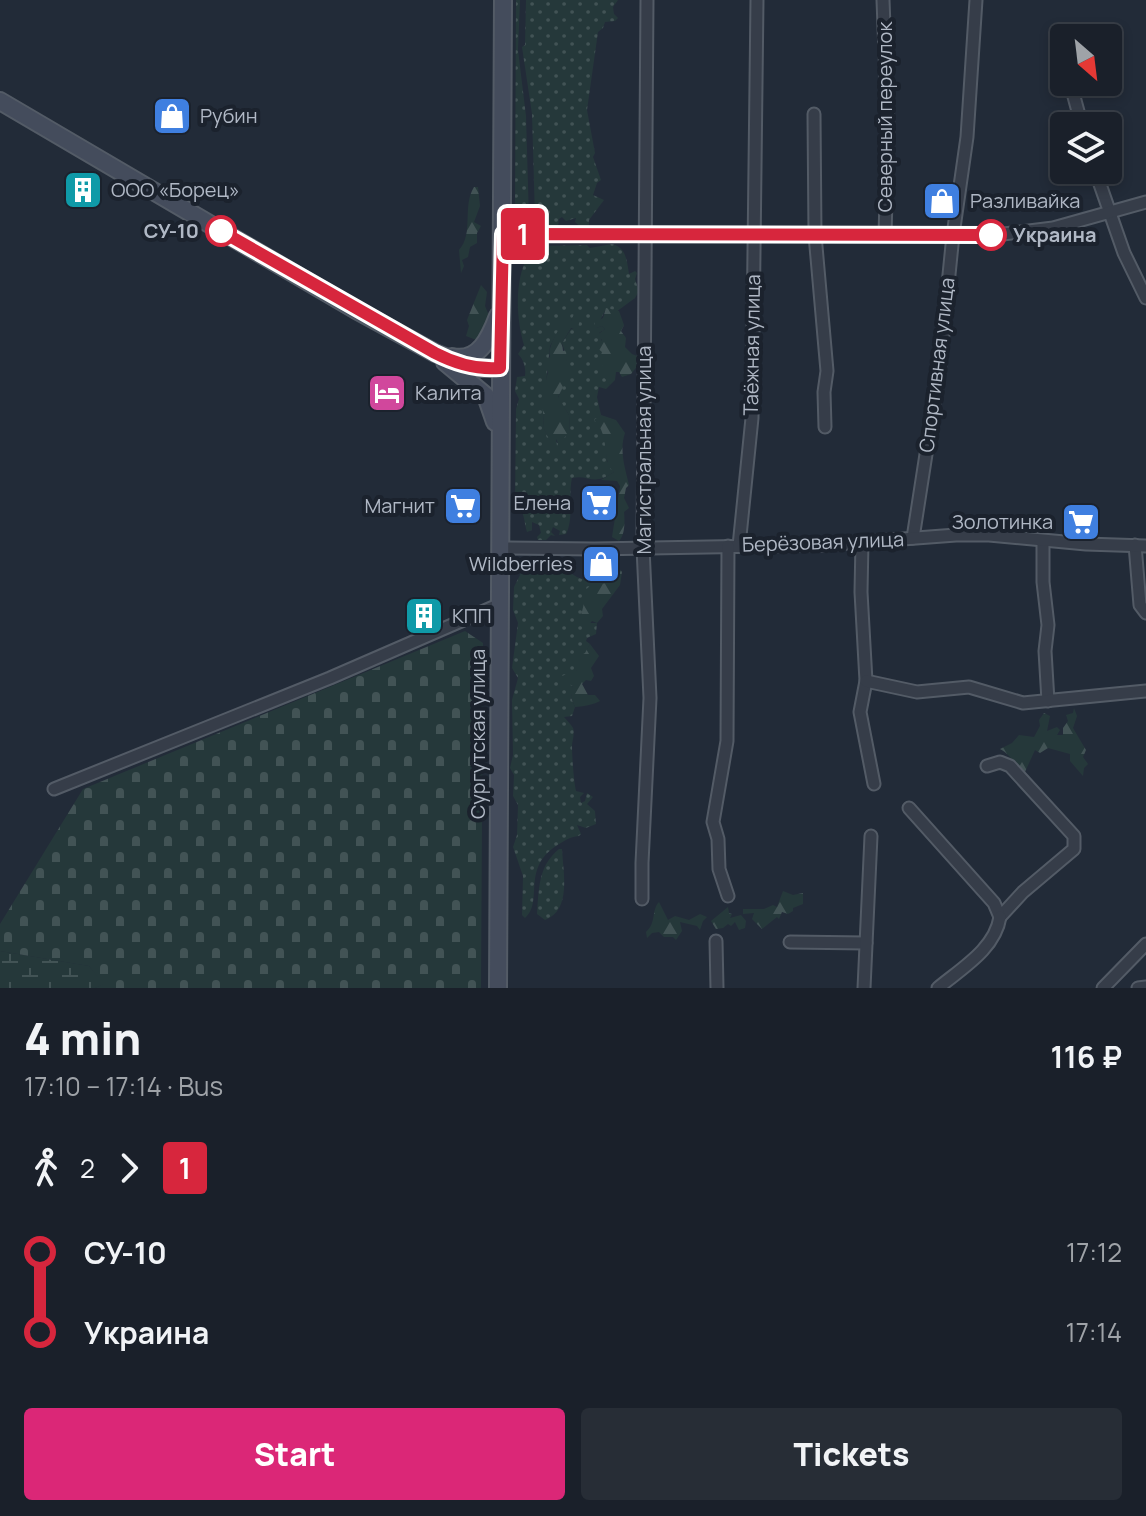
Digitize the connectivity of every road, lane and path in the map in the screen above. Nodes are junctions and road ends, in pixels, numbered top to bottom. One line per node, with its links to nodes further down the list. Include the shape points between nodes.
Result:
1 (503, 0): 11 (main road, Сургутская улица)
2 (647, 0): 12 (street, Магистральная улица)
3 (757, 0): 14 (street, Таёжная улица)
4 (883, 0): 13 (street, Северный переулок)
5 (976, 0): 16 (street, Спортивная улица, via 967,137)
6 (0, 101): 19 (main road)
7 (814, 114): 15 (street)
8 (1099, 184): 10 (street)
9 (1146, 202): 10 (street)
10 (1108, 213): 16 (street, via 1032,231); 17 (street)
11 (503, 234): 12 (street); 18 (main road, Сургутская улица)
12 (644, 234): 14 (street); 29 (street, Магистральная улица)
13 (885, 234): 15 (street); 16 (street)
14 (753, 235): 15 (street); 26 (street, Таёжная улица, via 752,418)
15 (815, 235): 21 (street, via 826,332)
16 (953, 235): 23 (street, Спортивная улица)
17 (1146, 298)
18 (502, 305): 19 (main road, via 477,353 459,358); 20 (main road, Сургутская улица)
19 (435, 353): 20 (main road, via 473,368); 22 (main road, via 486,396)
20 (500, 368): 22 (main road, Сургутская улица)
21 (825, 427)
22 (500, 440): 28 (main road, Сургутская улица)
23 (913, 538): 24 (street, Берёзовая улица, via 989,535); 25 (street, Берёзовая улица)
24 (1043, 541): 27 (street, Берёзовая улица); 34 (street)
25 (862, 542): 26 (street, Берёзовая улица); 32 (street)
26 (734, 546): 29 (street, Берёзовая улица); 40 (street, Таёжная улица, via 727,741 713,822)
27 (1141, 546): 31 (street, via 1140,605)
28 (499, 548): 29 (street, Берёзовая улица); 30 (main road, Сургутская улица)
29 (643, 548): 41 (street, Магистральная улица, via 650,698)
30 (498, 605): 37 (street); 48 (main road, Сургутская улица)
31 (1146, 613)
32 (866, 681): 34 (street, via 899,690 969,687 1010,701); 36 (street, via 860,712)
33 (1146, 691): 34 (street)
34 (1048, 701)
35 (987, 766): 42 (street, via 1010,766 1076,843)
36 (874, 784)
37 (54, 789)
38 (909, 808): 42 (street, via 994,903)
39 (871, 836): 45 (street)
40 (728, 896)
41 (642, 899)
42 (1000, 917): 51 (street, via 990,944)
43 (716, 941): 49 (street)
44 (790, 942): 45 (street)
45 (866, 943): 50 (street)
46 (1146, 944): 52 (street)
47 (1146, 987): 53 (street)
48 (498, 988)
49 (717, 988)
50 (864, 988)
51 (938, 988)
52 (1103, 988)
53 (1138, 988)

